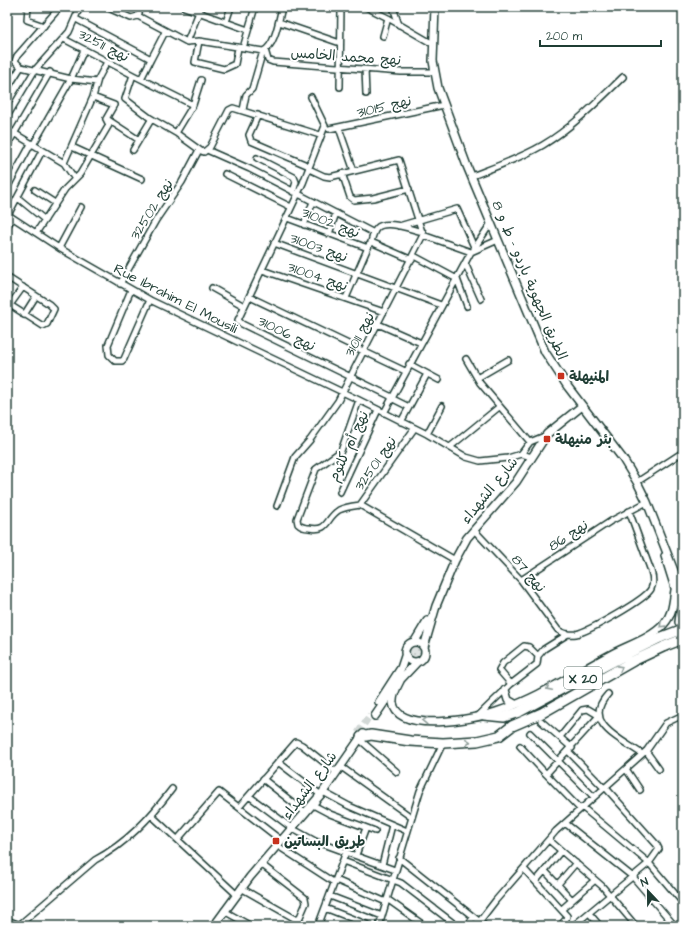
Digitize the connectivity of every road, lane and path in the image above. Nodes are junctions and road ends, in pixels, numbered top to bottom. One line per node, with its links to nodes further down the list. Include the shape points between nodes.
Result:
1 (28, 7): 22 (street, via 28,21)
2 (60, 7): 22 (street)
3 (80, 7): 18 (street)
4 (106, 7): 16 (street, via 131,18)
5 (142, 7): 16 (street)
6 (184, 7): 15 (street)
7 (201, 7): 15 (street)
8 (231, 7): 19 (street)
9 (255, 7): 23 (street)
10 (282, 7): 20 (street)
11 (341, 7): 29 (street)
12 (366, 7): 17 (street)
13 (393, 7): 21 (street)
14 (435, 7): 30 (street, الطريق الجهوية باردو - ط و 8)
15 (198, 13): 19 (street); 28 (street)
16 (138, 16): 24 (street)
17 (388, 18): 21 (street); 25 (street)
18 (76, 19): 26 (street); 34 (street)
19 (226, 22): 23 (street)
20 (279, 22): 29 (street); 33 (street, via 271,44)
21 (399, 25): 30 (street)
22 (44, 26): 36 (street, via 15,59)
23 (248, 30): 31 (street)
24 (166, 32): 28 (street); 34 (street)
25 (382, 36)
26 (64, 39): 32 (street, نهج 32511); 38 (street)
27 (199, 41): 28 (street); 31 (street); 31 (street, via 195,62 224,69 235,64)
28 (187, 42)
29 (340, 43): 37 (street)
30 (433, 44): 41 (street, الطريق الجهوية باردو - ط و 8)
31 (241, 48): 33 (street)
32 (84, 50): 35 (street, نهج 32511); 44 (street)
33 (264, 51): 37 (street, نهج محمد الخامس, via 270,62); 55 (street, via 252,89 246,95)
34 (151, 59): 45 (street)
35 (108, 62): 42 (street, نهج 32511); 47 (street)
36 (21, 67): 38 (street); 49 (street)
37 (339, 67): 39 (street, نهج محمد الخامس); 48 (street)
38 (33, 70): 40 (street); 56 (street)
39 (365, 70): 41 (street, نهج محمد الخامس); 50 (street)
40 (50, 72): 44 (street); 63 (street)
41 (434, 72): 54 (street, الطريق الجهوية باردو - ط و 8)
42 (133, 75): 45 (street); 58 (street, نهج 32511, via 125,99)
43 (623, 77): 81 (street, via 554,138 514,159)
44 (71, 79): 47 (street); 67 (street)
45 (141, 79): 53 (street)
46 (202, 80): 53 (street)
47 (97, 82): 52 (street)
48 (340, 87)
49 (7, 89)
50 (366, 94)
51 (311, 97): 65 (street, نهج 31006, via 324,120 325,126)
52 (93, 98): 59 (street, via 114,105); 69 (street)
53 (192, 105): 64 (street)
54 (444, 105): 60 (street, نهج 31015); 81 (street, الطريق الجهوية باردو - ط و 8)
55 (243, 110): 57 (street); 72 (street, via 228,110)
56 (8, 115)
57 (258, 115): 65 (street); 77 (street, via 249,135 251,141)
58 (150, 118): 64 (street); 66 (street)
59 (106, 119): 66 (street); 74 (street, via 108,125)
60 (339, 128): 61 (street, نهج 31015); 78 (street)
61 (329, 129)
62 (7, 130): 63 (street)
63 (14, 133): 67 (street); 68 (street)
64 (176, 133): 71 (street)
65 (320, 135): 77 (street, نهج 31006)
66 (139, 140): 70 (street)
67 (32, 144): 73 (street); 84 (street)
68 (7, 146)
69 (72, 147): 74 (street); 76 (street)
70 (133, 150)
71 (199, 150): 72 (street); 118 (street, نهج 32502)
72 (207, 150): 87 (street)
73 (42, 151): 76 (street); 88 (street)
74 (90, 156): 82 (street); 83 (street)
75 (257, 158): 87 (street, via 294,177)
76 (64, 163): 82 (street)
77 (309, 168): 79 (street, via 324,176); 87 (street, نهج 31006)
78 (354, 171): 79 (street); 85 (street, via 398,160)
79 (342, 173): 85 (street, via 350,197 354,200)
80 (225, 174): 92 (street)
81 (472, 176): 98 (street, الطريق الجهوية باردو - ط و 8)
82 (75, 179): 90 (street)
83 (142, 179)
84 (7, 188)
85 (409, 189): 96 (street)
86 (35, 190): 90 (street)
87 (295, 193): 89 (street); 92 (street, نهج 31006)
88 (18, 198): 94 (street); 97 (street)
89 (313, 202): 93 (street); 99 (street)
90 (55, 203): 97 (street)
91 (81, 207): 109 (street)
92 (291, 207): 95 (street, نهج 31006)
93 (336, 213): 103 (street); 104 (street)
94 (9, 215): 100 (street); 102 (street, Rue Ibrahim El Mousili)
95 (287, 218): 99 (street, نهج 31002); 108 (street, نهج 31006)
96 (419, 219): 101 (street); 105 (street); 111 (street, via 457,209)
97 (45, 220): 102 (street)
98 (491, 223): 106 (street, الطريق الجهوية باردو - ط و 8); 111 (street, نهج أم كلثوم)
99 (304, 225): 104 (street, نهج 31002)
100 (7, 226)
101 (399, 226): 103 (street, via 382,225); 105 (street)
102 (36, 233): 109 (street, Rue Ibrahim El Mousili)
103 (374, 233): 107 (street)
104 (329, 234): 110 (street, نهج 31002)
105 (423, 234): 111 (street); 112 (street, نهج 31011)
106 (498, 240): 111 (street); 149 (street, الطريق الجهوية باردو - ط و 8, via 548,358)
107 (371, 242): 110 (street); 112 (street)
108 (274, 243): 114 (street, نهج 31006); 115 (street, نهج 31003)
109 (59, 248): 118 (street, Rue Ibrahim El Mousili)
110 (368, 248): 115 (street)
111 (473, 250): 113 (street, نهج أم كلثوم)
112 (413, 258): 117 (street); 120 (street, نهج 31011)
113 (465, 263): 117 (street, نهج أم كلثوم); 126 (street)
114 (262, 270): 124 (street, نهج 31006); 125 (street, نهج 31004)
115 (356, 273): 120 (street, نهج 31003); 125 (street)
116 (7, 278): 119 (street)
117 (456, 279): 129 (street, نهج أم كلثوم); 131 (street)
118 (121, 282): 122 (street, Rue Ibrahim El Mousili)
119 (22, 287): 123 (street); 128 (street)
120 (397, 287): 129 (street, نهج 31003); 132 (street, نهج 31011)
121 (212, 288): 130 (street)
122 (131, 290): 127 (street, Rue Ibrahim El Mousili); 127 (street, via 108,344 111,358 118,361 124,359)
123 (36, 296): 133 (street); 133 (street, via 53,307 46,324 43,326)
124 (250, 297): 130 (street, نهج 31006); 136 (street)
125 (346, 298): 132 (street, نهج 31004)
126 (481, 299)
127 (150, 300): 145 (street, Rue Ibrahim El Mousili)
128 (9, 304): 133 (street)
129 (441, 305): 135 (street, نهج أم كلثوم)
130 (244, 306): 142 (street, نهج 31006, via 238,319 242,324)
131 (467, 306)
132 (384, 312): 134 (street, نهج 31011)
133 (24, 315)
134 (378, 324): 135 (street); 136 (street, نهج 31011)
135 (421, 343): 139 (street, نهج أم كلثوم)
136 (363, 350): 140 (street); 142 (street, نهج 31011)
137 (466, 359): 143 (street)
138 (508, 360): 143 (street)
139 (409, 364): 140 (street, نهج أم كلثوم); 141 (street)
140 (405, 371): 146 (street, نهج أم كلثوم)
141 (427, 374): 144 (street); 150 (street)
142 (350, 376): 145 (street, نهج 31011); 146 (street)
143 (477, 378): 151 (street)
144 (439, 380)
145 (342, 392): 147 (street, Rue Ibrahim El Mousili); 166 (street, نهج 31011, via 331,412 295,457)
146 (392, 397): 150 (street); 152 (street, نهج أم كلثوم)
147 (359, 400): 152 (street, Rue Ibrahim El Mousili); 165 (street, via 341,451 316,469 297,519 298,524 318,530 323,528 340,509)
148 (442, 406): 155 (street)
149 (582, 406): 156 (street, شارع الشهداء); 162 (street, الطريق الجهوية باردو - ط و 8, via 621,456)
150 (409, 407): 153 (street)
151 (500, 407): 157 (street); 158 (street)
152 (381, 411): 153 (street, Rue Ibrahim El Mousili); 163 (street, نهج أم كلثوم)
153 (401, 422): 154 (street, Rue Ibrahim El Mousili)
154 (414, 429): 155 (street, Rue Ibrahim El Mousili); 165 (street, نهج 32501)
155 (427, 434): 158 (street, Rue Ibrahim El Mousili)
156 (547, 434): 157 (street); 161 (street, شارع الشهداء)
157 (530, 442): 160 (street)
158 (450, 447): 160 (street, Rue Ibrahim El Mousili, via 466,457 480,461)
159 (683, 452): 162 (street)
160 (521, 454): 161 (street)
161 (532, 457): 168 (street, شارع الشهداء, via 513,485)
162 (637, 482): 164 (street, الطريق الجهوية باردو - ط و 8)
163 (340, 492)
164 (647, 502): 167 (street, نهج 86); 169 (street, الطريق الجهوية باردو - ط و 8)
165 (360, 505): 170 (street)
166 (277, 506)
167 (629, 511): 171 (street, نهج 86); 176 (street, via 651,571 652,587 634,604 583,631)
168 (474, 530): 170 (street, شارع الشهداء); 171 (street, نهج 87)
169 (661, 541): 172 (street, الطريق الجهوية باردو - ط و 8); 172 (street, الطريق الجهوية باردو - ط و 8)
170 (455, 560): 174 (street, شارع الشهداء)
171 (521, 580): 176 (street, نهج 87, via 555,628)
172 (680, 584): 173 (street, الطريق الجهوية باردو - ط و 8); 175 (street, الطريق الجهوية باردو - ط و 8); 189 (street, X 20, one-way to 189, via 671,613 661,628)
173 (683, 594)
174 (436, 606): 178 (street); 181 (street)
175 (682, 623): 179 (highway, X 20, bridge); 180 (street, الطريق الجهوية باردو - ط و 8, via 677,630)
176 (566, 634): 183 (street)
177 (683, 639): 179 (highway, X 20, bridge)
178 (414, 641): 181 (street); 182 (street, via 406,646)
179 (664, 642): 191 (highway, X 20, via 629,653 543,700 504,717); 197 (highway, X 20, one-way to 179, via 502,735 512,726 542,713)
180 (683, 642)
181 (424, 647): 184 (street, via 424,656)
182 (405, 656): 184 (street, via 410,661); 185 (street, via 399,672 372,715)
183 (538, 656): 186 (street, via 536,664); 186 (street, via 529,647 524,646 504,663 499,670)
184 (417, 662): 185 (street)
185 (402, 677): 191 (street, X 20, one-way to 185, via 441,721 402,717 393,702 394,693)
186 (511, 684): 187 (street)
187 (505, 690): 189 (street, via 506,698); 191 (street, via 490,702)
188 (608, 694): 192 (street, via 599,705)
189 (515, 704): 191 (street, X 20)
190 (683, 715): 200 (street, via 666,723)
191 (481, 716)
192 (598, 716): 196 (street, via 588,709 582,710); 199 (street); 200 (street, via 605,727)
193 (541, 721): 196 (street)
194 (530, 733): 202 (street)
195 (360, 736): 197 (highway); 203 (street, شارع الشهداء); 206 (street)
196 (560, 737): 199 (street)
197 (443, 743): 220 (street, via 424,783)
198 (520, 746): 207 (street)
199 (570, 750): 202 (street); 209 (street)
200 (644, 753): 204 (street); 205 (street)
201 (278, 762): 203 (street, via 296,742 299,742); 208 (street); 212 (street)
202 (558, 762): 207 (street); 214 (street)
203 (338, 769): 212 (street, شارع الشهداء); 220 (street)
204 (626, 769): 209 (street); 211 (street)
205 (659, 769)
206 (397, 772)
207 (546, 774): 217 (street)
208 (263, 779): 213 (street); 218 (street)
209 (604, 788): 214 (street); 236 (street, via 658,846 658,851)
210 (172, 790): 219 (street)
211 (640, 790)
212 (322, 793): 215 (street, شارع الشهداء); 222 (street)
213 (249, 796): 216 (street); 223 (street)
214 (594, 797): 217 (street)
215 (313, 805): 218 (street, شارع الشهداء); 224 (street)
216 (239, 807): 227 (street, via 219,792); 229 (street)
217 (581, 808): 221 (street); 236 (street)
218 (306, 813): 223 (street, شارع الشهداء)
219 (151, 815): 227 (street); 263 (street, via 127,839 108,854 95,860)
220 (412, 817): 226 (street)
221 (565, 823): 228 (street); 242 (street)
222 (392, 825): 226 (street); 238 (street)
223 (294, 828): 229 (street, شارع الشهداء); 231 (street, via 315,841)
224 (366, 828): 225 (street); 232 (street)
225 (375, 831)
226 (407, 831): 233 (street)
227 (178, 839): 248 (street)
228 (548, 840): 230 (street); 239 (street)
229 (280, 844): 237 (street, شارع الشهداء); 245 (street)
230 (561, 850): 235 (street); 241 (street)
231 (346, 852): 232 (street); 234 (street)
232 (356, 855): 238 (street)
233 (398, 858): 240 (street); 259 (street)
234 (343, 861): 243 (street); 245 (street)
235 (576, 863): 244 (street); 247 (street)
236 (649, 863): 242 (street); 253 (street)
237 (261, 864): 248 (street, شارع الشهداء); 262 (street, via 303,895 306,903)
238 (382, 865): 240 (street)
239 (524, 869): 246 (street); 261 (street)
240 (395, 870): 243 (street)
241 (545, 872): 246 (street); 247 (street)
242 (633, 877): 249 (street); 278 (street)
243 (392, 879): 251 (street); 264 (street, via 401,883)
244 (595, 880): 249 (street); 252 (street)
245 (335, 881): 250 (street); 251 (street)
246 (536, 881): 255 (street)
247 (558, 884): 252 (street)
248 (239, 891): 256 (street, شارع الشهداء); 262 (street)
249 (612, 895): 257 (street); 277 (street)
250 (330, 896): 254 (street); 258 (street)
251 (386, 900): 258 (street); 271 (street)
252 (572, 900): 255 (street)
253 (683, 903)
254 (325, 908): 268 (street); 269 (street)
255 (562, 909): 274 (street, via 567,918)
256 (224, 911): 265 (street, شارع الشهداء); 266 (street)
257 (589, 914): 275 (street); 276 (street)
258 (382, 916): 270 (street)
259 (473, 918): 261 (street); 272 (street)
260 (7, 920): 263 (street)
261 (479, 922): 273 (street)
262 (297, 924): 267 (street)
263 (19, 925)
264 (455, 925)
265 (214, 926)
266 (251, 926)
267 (308, 926)
268 (318, 926)
269 (372, 926)
270 (379, 926)
271 (425, 926)
272 (467, 926)
273 (485, 926)
274 (560, 926)
275 (573, 926)
276 (600, 926)
277 (636, 926)
278 (676, 926)

